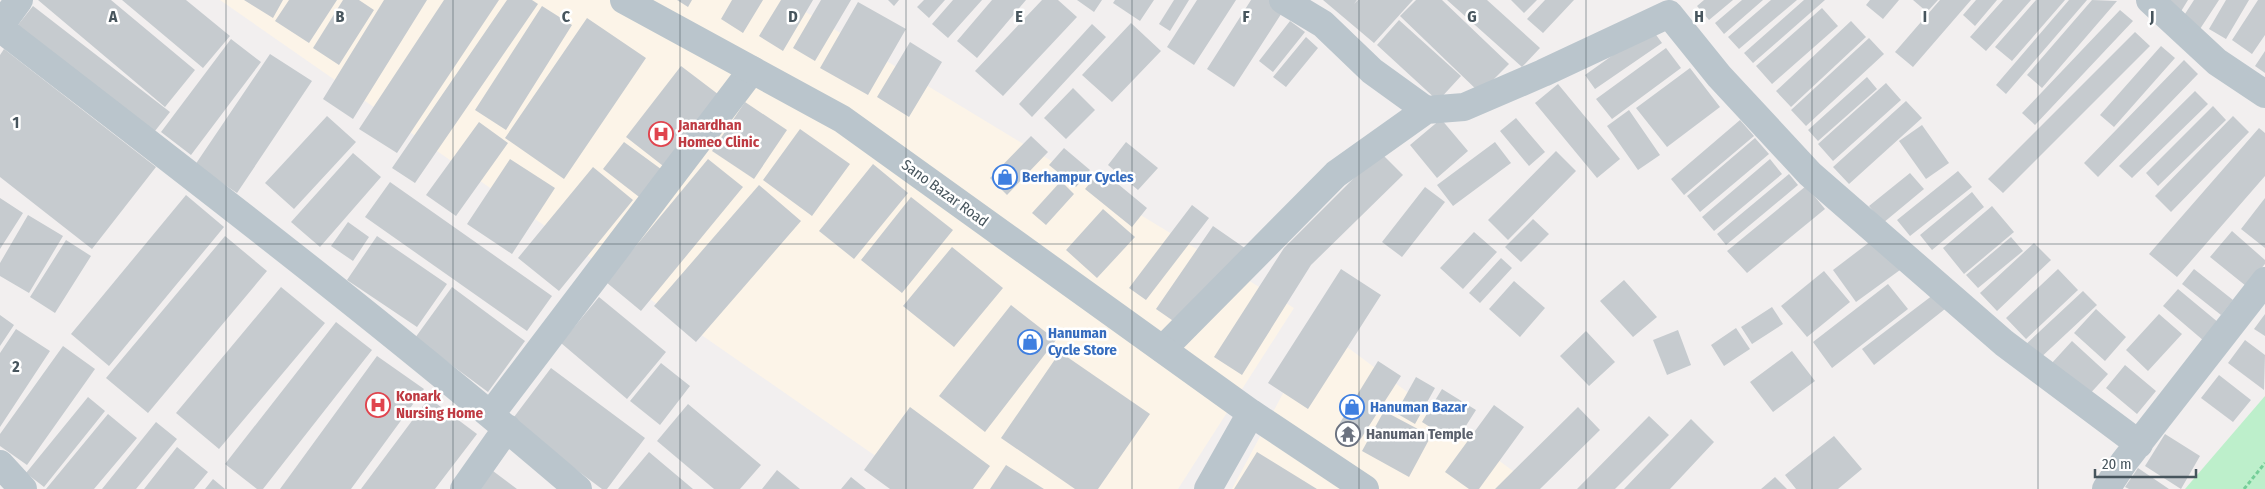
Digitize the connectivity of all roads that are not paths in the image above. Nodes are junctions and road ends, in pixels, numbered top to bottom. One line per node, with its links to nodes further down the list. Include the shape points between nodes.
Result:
1 (19, 0): 6 (street)
2 (624, 0): 7 (street, Sano Bazar Road)
3 (1283, 0): 9 (street, via 1323,24 1372,70)
4 (2150, 0): 8 (street, via 2217,62)
5 (1677, 7): 9 (street, via 1543,73 1464,107); 14 (street, via 1719,76 1810,174 2004,343)
6 (0, 27): 13 (street)
7 (752, 70): 11 (street, Sano Bazar Road, via 842,118); 13 (street)
8 (2265, 94)
9 (1426, 110): 11 (street, via 1336,174)
10 (2265, 282): 14 (street)
11 (1163, 349): 12 (street, Sano Bazar Road)
12 (1251, 412): 19 (street); 20 (street, Sano Bazar Road)
13 (499, 421): 17 (street); 18 (street)
14 (2139, 444): 21 (street)
15 (0, 464): 16 (street)
16 (23, 489)
17 (464, 489)
18 (578, 489)
19 (1208, 489)
20 (1365, 489)
21 (2106, 489)

